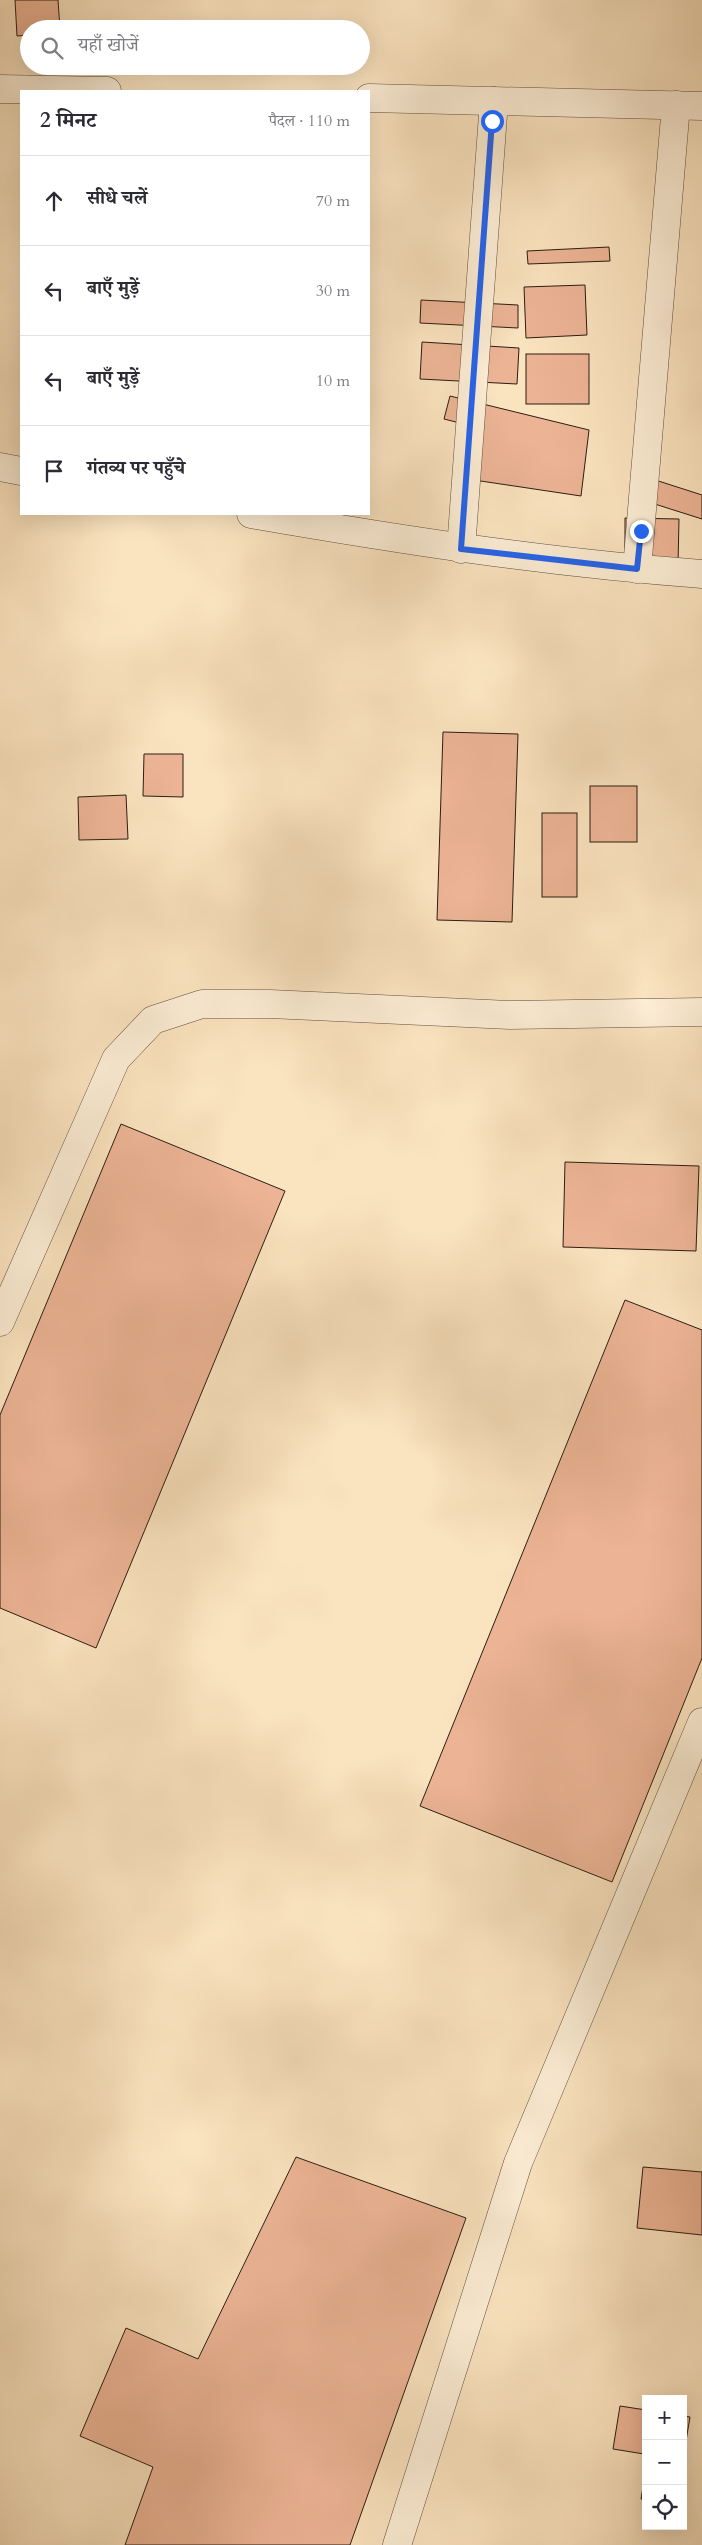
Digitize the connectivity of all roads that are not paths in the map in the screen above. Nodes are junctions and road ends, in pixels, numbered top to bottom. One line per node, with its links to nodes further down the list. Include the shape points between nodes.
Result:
1 (0, 89): 2 (street)
2 (54, 90)
3 (370, 98): 4 (street)
4 (494, 101): 5 (street); 9 (street)
5 (689, 106): 10 (street)
6 (0, 467): 7 (street)
7 (20, 471)
8 (258, 515): 9 (street)
9 (461, 549): 10 (street)
10 (637, 569): 11 (street)
11 (702, 574)
12 (702, 1012): 13 (street, via 510,1015 202,1004 153,1020 116,1059)
13 (0, 1322)
14 (702, 1722): 15 (street, via 518,2163)
15 (397, 2545)

